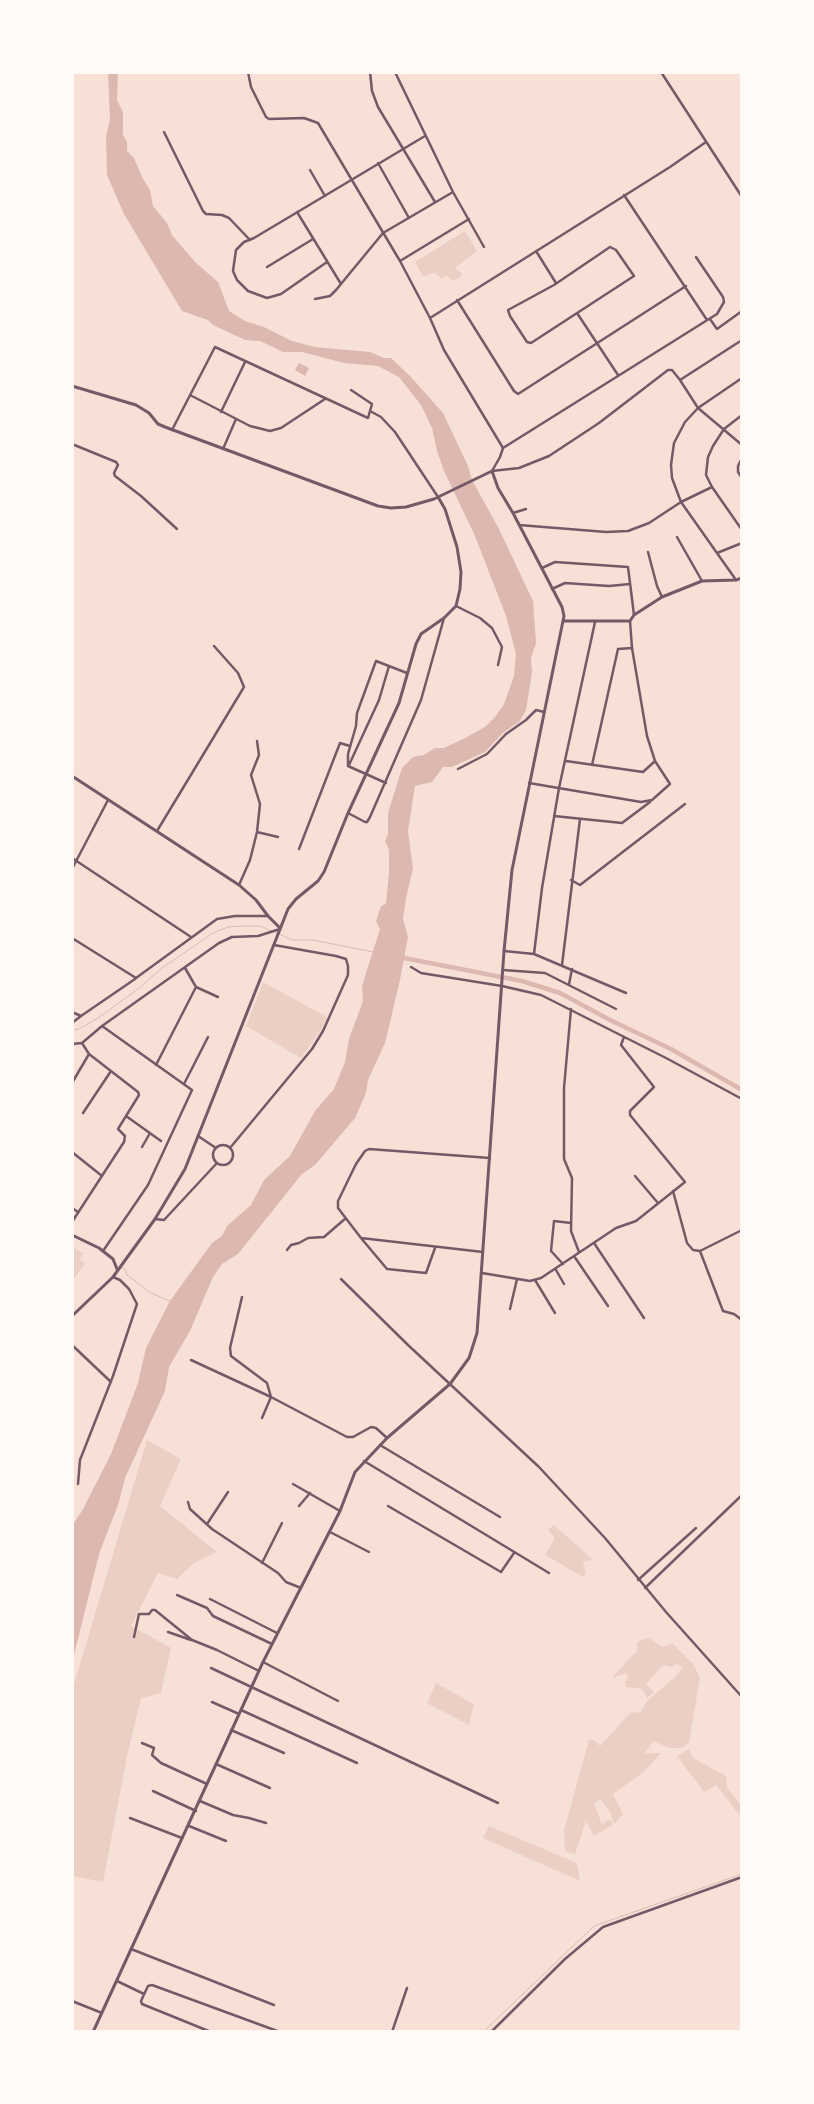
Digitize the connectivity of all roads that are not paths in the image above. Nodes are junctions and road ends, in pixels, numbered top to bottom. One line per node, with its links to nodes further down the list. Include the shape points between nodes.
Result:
1 (248, 72): 11 (street, via 251,87 266,117 304,118 318,123)
2 (370, 72): 8 (street, via 378,107)
3 (395, 72): 6 (street)
4 (661, 72): 7 (street)
5 (164, 132): 22 (street, via 203,211 229,218)
6 (425, 136): 8 (street); 12 (street)
7 (706, 142): 13 (street); 15 (street)
8 (402, 148): 9 (street); 16 (street)
9 (378, 163): 11 (street); 18 (street)
10 (310, 170): 14 (street)
11 (352, 180): 14 (street); 20 (street)
12 (453, 192): 16 (street); 19 (street)
13 (624, 195): 24 (street); 31 (street)
14 (325, 196): 17 (street)
15 (742, 197)
16 (435, 202): 18 (street)
17 (297, 212): 21 (street); 22 (street)
18 (409, 218): 20 (street)
19 (469, 219): 23 (street); 26 (street)
20 (383, 233): 26 (street); 30 (street)
21 (313, 239): 27 (street); 28 (street)
22 (250, 240): 27 (street, via 236,250 233,271 237,280 258,296 267,298 281,294)
23 (484, 247)
24 (536, 251): 29 (street); 33 (street)
25 (696, 257): 37 (street, via 723,297 722,307)
26 (400, 261): 36 (street)
27 (327, 262): 30 (street)
28 (267, 266)
29 (556, 283): 35 (street, via 508,310 527,342 531,343); 35 (street, via 610,247 616,250 634,276)
30 (341, 284): 32 (street, via 330,296)
31 (686, 286): 37 (street); 39 (street)
32 (315, 299)
33 (457, 300): 36 (street); 39 (street, via 516,394)
34 (742, 311): 37 (street, via 717,329)
35 (577, 313): 39 (street)
36 (430, 318): 57 (street, via 444,350)
37 (709, 320): 41 (street)
38 (742, 340): 43 (street)
39 (598, 343): 41 (street)
40 (245, 362): 46 (street, via 215,347); 47 (street); 50 (street)
41 (618, 375): 57 (street)
42 (742, 378): 48 (street)
43 (680, 380): 48 (street); 60 (street, via 672,370 668,370 599,423 549,456 519,468)
44 (72, 386): 54 (street, via 136,405 149,412 158,424)
45 (351, 390): 49 (street, via 372,404)
46 (190, 396): 50 (street); 54 (street)
47 (325, 399): 49 (street, via 364,417 368,418); 52 (street, via 275,430 264,430)
48 (698, 408): 53 (street); 64 (street, via 679,430 672,453 672,478)
49 (370, 411): 63 (street, via 396,432)
50 (221, 412): 52 (street)
51 (742, 415): 53 (street)
52 (236, 419): 58 (street)
53 (724, 429): 56 (street); 62 (street, via 708,457 706,475)
54 (172, 430): 58 (street)
55 (72, 444): 68 (street, via 116,462 115,476)
56 (742, 445)
57 (503, 448): 60 (street)
58 (223, 449): 63 (street, via 378,506 406,507)
59 (742, 458): 61 (street, via 738,466)
60 (492, 471): 63 (street); 66 (street)
61 (742, 478)
62 (712, 487): 64 (street); 69 (street)
63 (438, 498): 81 (street, via 445,509 457,547 461,572)
64 (681, 502): 67 (street, via 649,523 628,531); 73 (street)
65 (526, 509): 66 (street)
66 (513, 513): 67 (street)
67 (519, 525): 74 (street)
68 (177, 529)
69 (742, 530)
70 (677, 536): 77 (street)
71 (742, 543): 73 (street)
72 (648, 552): 80 (street)
73 (717, 553): 76 (street)
74 (541, 568): 78 (street, via 555,562 628,567); 79 (street)
75 (742, 578): 76 (street)
76 (736, 580): 77 (street)
77 (702, 581): 80 (street)
78 (630, 584): 79 (street, via 565,584); 82 (street)
79 (552, 589): 84 (street, via 563,611)
80 (662, 597): 82 (street)
81 (456, 606): 83 (street); 89 (street, via 492,628 502,647)
82 (634, 615): 85 (street)
83 (444, 618): 91 (street, via 421,634); 103 (street, via 421,700)
84 (564, 621): 86 (street); 92 (street)
85 (630, 621): 86 (street); 88 (street)
86 (596, 622): 95 (street)
87 (214, 646): 111 (street, via 238,673 244,687)
88 (632, 648): 96 (street); 97 (street, via 618,649)
89 (498, 665)
90 (389, 666): 91 (street); 94 (street, via 375,662 357,713); 98 (street, via 378,700)
91 (407, 673): 100 (street, via 399,703)
92 (544, 712): 99 (street, via 536,710 487,754); 102 (street)
93 (257, 741): 112 (street, via 259,755 251,775 260,804)
94 (350, 746): 98 (street); 114 (street, via 340,743)
95 (566, 761): 97 (street); 104 (street)
96 (654, 761): 97 (street, via 643,772); 106 (street, via 670,784)
97 (592, 765)
98 (348, 766): 100 (street)
99 (458, 769)
100 (366, 774): 103 (street); 108 (street)
101 (72, 776): 105 (street)
102 (529, 782): 104 (street); 125 (street, via 512,870)
103 (386, 783): 108 (street, via 368,822)
104 (559, 788): 106 (street, via 641,802); 109 (street)
105 (109, 799): 111 (street); 116 (street)
106 (652, 800): 110 (street, via 622,823)
107 (685, 804): 118 (street, via 580,885)
108 (348, 813): 121 (street, via 324,872 288,909)
109 (554, 816): 110 (street); 126 (street)
110 (580, 819): 118 (street)
111 (157, 831): 119 (street)
112 (256, 832): 113 (street); 119 (street, via 250,860)
113 (278, 837)
114 (299, 849)
115 (72, 858): 116 (street)
116 (77, 861): 117 (street); 122 (street)
117 (72, 869)
118 (571, 880): 127 (street)
119 (239, 885): 120 (street)
120 (268, 916): 121 (street); 122 (street, via 217,919)
121 (279, 930): 124 (street); 129 (street, via 258,936 232,936)
122 (191, 937): 132 (street)
123 (72, 938): 132 (street)
124 (274, 945): 157 (street); 161 (street, via 346,960 348,976 312,1048)
125 (504, 951): 126 (street); 131 (street)
126 (534, 954): 127 (street)
127 (562, 965): 130 (street)
128 (411, 967): 134 (street, via 421,972)
129 (184, 968): 135 (street); 143 (street)
130 (572, 969): 133 (street); 136 (street)
131 (503, 973): 133 (street, via 545,972); 134 (street)
132 (136, 978): 141 (street)
133 (569, 984): 139 (street)
134 (503, 985): 138 (street, via 541,995); 163 (street)
135 (196, 987): 137 (street); 149 (street)
136 (626, 993)
137 (218, 997)
138 (571, 1009): 145 (street); 174 (street, via 564,1088 564,1159 572,1178)
139 (616, 1009)
140 (72, 1012): 141 (street)
141 (81, 1016): 142 (street)
142 (72, 1023)
143 (102, 1026): 146 (street); 149 (street)
144 (208, 1037): 152 (street)
145 (624, 1038): 153 (street); 167 (street, via 621,1045 654,1087 630,1111 630,1115 686,1182)
146 (82, 1043): 147 (street); 148 (street)
147 (73, 1045)
148 (89, 1054): 150 (street); 151 (street)
149 (156, 1065): 152 (street)
150 (111, 1070): 154 (street); 155 (street, via 138,1092 138,1098)
151 (72, 1083)
152 (184, 1084): 181 (street, via 192,1090 159,1164)
153 (742, 1099)
154 (83, 1113)
155 (126, 1116): 156 (street); 165 (street, via 118,1129 125,1136 124,1142)
156 (150, 1133): 158 (street); 159 (street)
157 (198, 1136): 160 (street); 172 (street, via 185,1168)
158 (160, 1141)
159 (142, 1147)
160 (216, 1148): 161 (street, via 223,1145); 164 (street, via 213,1155)
161 (230, 1148): 164 (street, via 231,1162 224,1165)
162 (72, 1152): 165 (street)
163 (490, 1158): 171 (street, via 369,1149 356,1164 338,1201 338,1208); 182 (street)
164 (216, 1163): 172 (street, via 164,1220)
165 (102, 1176): 170 (street)
166 (635, 1176): 168 (street)
167 (673, 1191): 168 (street); 184 (street, via 687,1243)
168 (658, 1203): 178 (street, via 636,1221 616,1228)
169 (72, 1208): 170 (street)
170 (78, 1212): 173 (street)
171 (346, 1218): 177 (street); 180 (street, via 324,1237 308,1238)
172 (155, 1220): 187 (street)
173 (72, 1222)
174 (571, 1223): 183 (street); 186 (street, via 554,1222 551,1251)
175 (742, 1230): 184 (street)
176 (73, 1236): 181 (street)
177 (362, 1238): 179 (street); 179 (street, via 387,1269 426,1273)
178 (594, 1243): 183 (street); 200 (street)
179 (435, 1247): 182 (street)
180 (287, 1250)
181 (103, 1251): 187 (street, via 113,1259)
182 (483, 1252): 189 (street)
183 (579, 1252): 185 (street)
184 (700, 1252): 201 (street, via 723,1311)
185 (574, 1256): 186 (street); 196 (street)
186 (563, 1264): 188 (street)
187 (117, 1270): 190 (street)
188 (556, 1270): 193 (street); 194 (street)
189 (482, 1273): 192 (street); 205 (street, via 477,1333 469,1358)
190 (113, 1277): 199 (street); 204 (street, via 129,1289 137,1304)
191 (341, 1279): 205 (street)
192 (517, 1279): 193 (street); 197 (street)
193 (535, 1280): 198 (street)
194 (564, 1284)
195 (242, 1297): 206 (street, via 231,1356 267,1383)
196 (608, 1306)
197 (510, 1308)
198 (555, 1313)
199 (72, 1316)
200 (644, 1318)
201 (742, 1320)
202 (72, 1345): 204 (street)
203 (191, 1360): 206 (street)
204 (111, 1382): 211 (street, via 80,1460)
205 (450, 1384): 208 (street); 229 (street, via 539,1467 605,1538)
206 (271, 1398): 207 (street); 208 (street, via 347,1437 372,1427)
207 (262, 1418)
208 (387, 1438): 209 (street)
209 (380, 1445): 210 (street); 220 (street)
210 (364, 1461): 219 (street, via 351,1479); 226 (street)
211 (78, 1484)
212 (293, 1484): 214 (street)
213 (228, 1492): 222 (street)
214 (310, 1493): 217 (street); 219 (street)
215 (742, 1495): 231 (street)
216 (188, 1502): 222 (street, via 190,1509)
217 (299, 1506)
218 (388, 1506): 226 (street, via 501,1572)
219 (340, 1511): 224 (street)
220 (500, 1517)
221 (282, 1522): 227 (street)
222 (207, 1524): 227 (street)
223 (696, 1528): 229 (street)
224 (330, 1532): 225 (street); 230 (street)
225 (369, 1552)
226 (514, 1553): 228 (street)
227 (262, 1563): 230 (street, via 286,1582)
228 (549, 1573)
229 (638, 1580): 231 (street)
230 (302, 1588): 235 (street)
231 (645, 1588): 243 (street)
232 (177, 1595): 238 (street, via 208,1608 213,1616)
233 (210, 1599): 235 (street)
234 (168, 1632): 237 (street)
235 (277, 1633): 238 (street)
236 (134, 1637): 237 (street, via 139,1614 149,1614 153,1610)
237 (192, 1640): 241 (street)
238 (272, 1644): 239 (street)
239 (263, 1662): 241 (street); 244 (street)
240 (211, 1668): 242 (street)
241 (259, 1671): 242 (street)
242 (251, 1688): 246 (street); 256 (street)
243 (742, 1697)
244 (338, 1701)
245 (212, 1702): 246 (street)
246 (240, 1712): 247 (street); 250 (street)
247 (231, 1730): 249 (street); 251 (street)
248 (142, 1743): 252 (street, via 154,1748 152,1756 160,1764)
249 (284, 1753)
250 (357, 1763)
251 (216, 1764): 252 (street); 253 (street)
252 (208, 1784): 255 (street)
253 (270, 1788)
254 (152, 1791): 257 (street)
255 (200, 1802): 257 (street); 259 (street)
256 (498, 1803)
257 (196, 1811): 260 (street)
258 (130, 1818): 261 (street)
259 (266, 1823)
260 (189, 1826): 261 (street); 262 (street)
261 (183, 1839): 264 (street)
262 (226, 1841)
263 (742, 1877): 277 (street, via 602,1926)
264 (131, 1949): 265 (street); 269 (street)
265 (117, 1981): 267 (street); 270 (street)
266 (406, 1988): 276 (street)
267 (144, 1994): 271 (street, via 152,1985); 273 (street, via 140,2001 142,2004)
268 (72, 2001): 270 (street)
269 (274, 2006)
270 (102, 2013): 272 (street)
271 (269, 2027): 274 (street); 275 (street)
272 (93, 2032)
273 (211, 2032)
274 (267, 2032)
275 (280, 2032)
276 (392, 2032)
277 (491, 2032)

